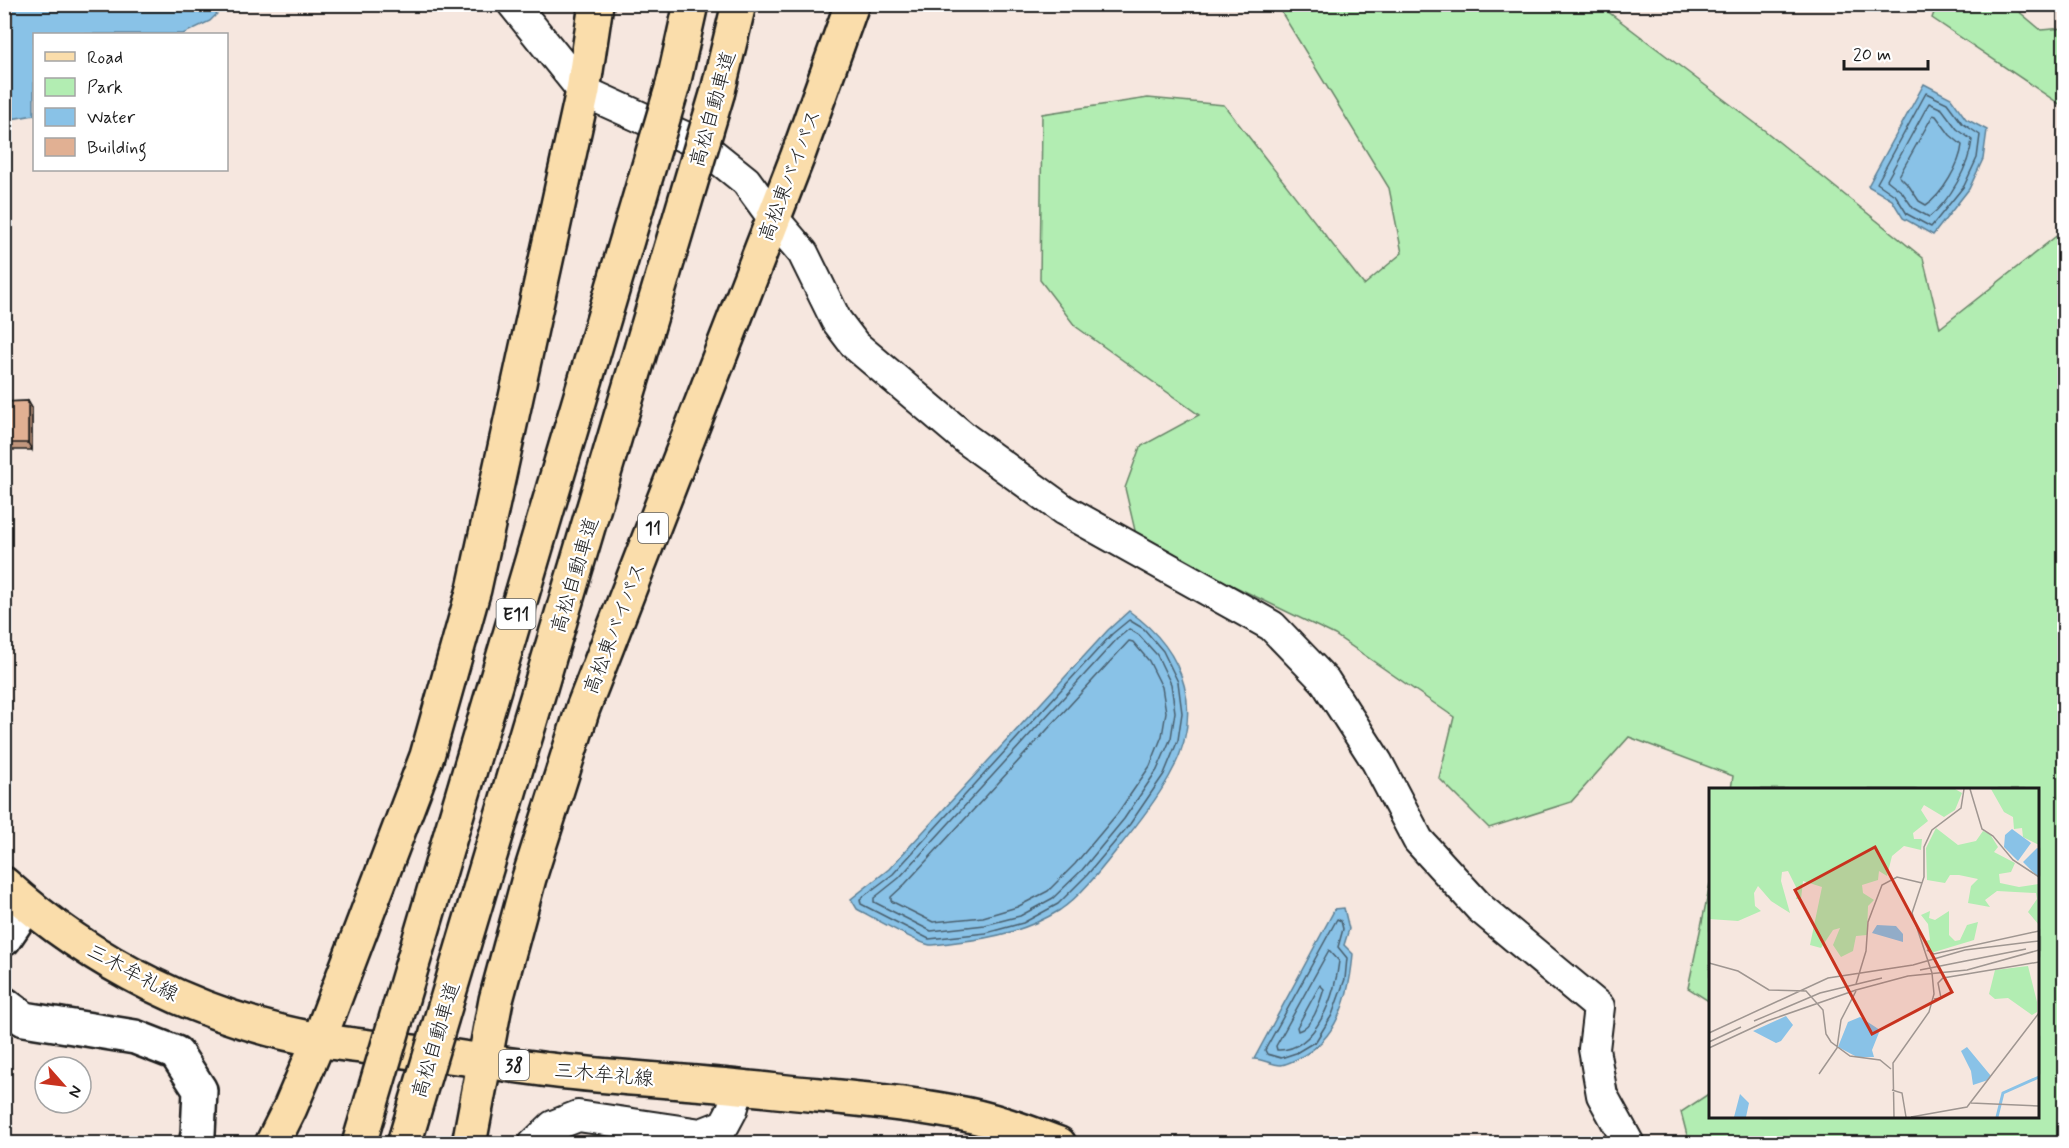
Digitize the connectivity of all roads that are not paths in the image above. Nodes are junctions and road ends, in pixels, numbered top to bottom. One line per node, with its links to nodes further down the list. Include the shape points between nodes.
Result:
1 (513, 4): 6 (street)
2 (596, 4): 6 (main road)
3 (691, 4): 16 (main road, E11, bridge, via 673,85)
4 (739, 4): 17 (main road, 高松自動車道 / E11, bridge, via 718,91)
5 (852, 4): 7 (main road, 高松東バイパス / 11)
6 (583, 91): 7 (street, via 700,144 746,181); 11 (main road, via 474,589 427,756)
7 (773, 218): 12 (main road, 高松東バイパス / 11, via 583,708 529,878); 21 (street, via 803,253 836,320 855,345 887,374 966,439 1064,510 1272,626 1325,681 1377,762 1418,840 1480,908 1599,1007 1594,1049 1602,1095)
8 (16, 895): 9 (street); 11 (main road, 三木牟礼線 / 38, via 78,943 151,985 243,1022)
9 (4, 939)
10 (4, 1004): 14 (street, via 24,1018 135,1038 176,1053 200,1090)
11 (319, 1040): 12 (main road, 三木牟礼線 / 38); 15 (main road)
12 (484, 1060): 13 (main road, 三木牟礼線 / 38); 18 (main road, 高松東バイパス)
13 (739, 1087): 19 (street, via 724,1125 701,1134 578,1116 552,1126); 20 (main road, 三木牟礼線 / 38, via 955,1112)
14 (196, 1143)
15 (272, 1143)
16 (359, 1143)
17 (404, 1143)
18 (469, 1143)
19 (534, 1143)
20 (1059, 1143)
21 (1629, 1143)

